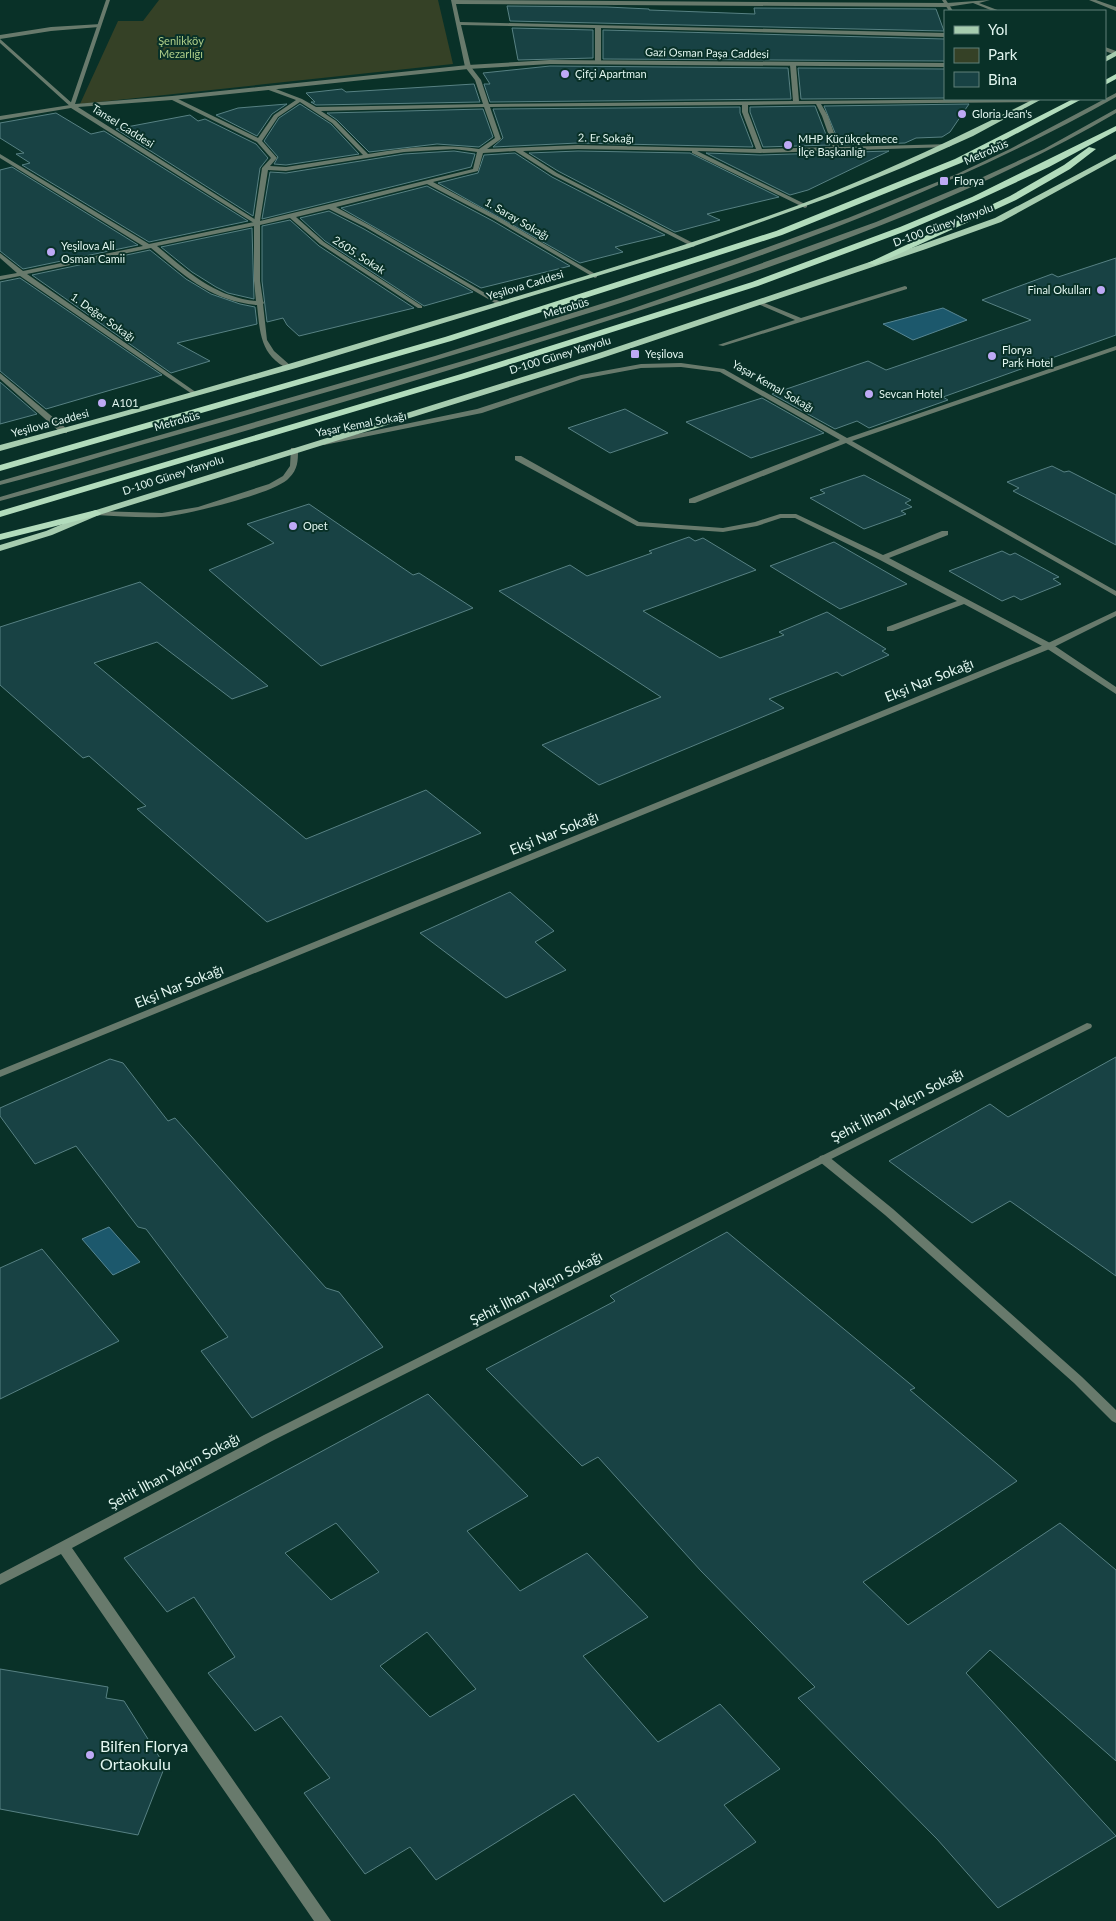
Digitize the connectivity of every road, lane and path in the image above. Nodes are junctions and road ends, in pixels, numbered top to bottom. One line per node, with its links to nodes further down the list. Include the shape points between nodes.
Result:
1 (108, 0): 10 (street, Tansel Caddesi)
2 (988, 0): 6 (street)
3 (1091, 0): 7 (street)
4 (453, 1): 5 (street); 9 (street)
5 (945, 2): 6 (street)
6 (973, 3): 8 (street)
7 (1116, 9)
8 (994, 10)
9 (458, 23): 11 (street); 17 (street)
10 (99, 25): 13 (street); 28 (street, Tansel Caddesi)
11 (598, 26): 12 (street); 14 (street)
12 (944, 35)
13 (0, 38): 28 (street)
14 (598, 61): 15 (street, Gazi Osman Paşa Caddesi); 17 (street, Gazi Osman Paşa Caddesi)
15 (793, 65): 16 (street, Gazi Osman Paşa Caddesi); 26 (street)
16 (944, 65)
17 (468, 67): 18 (street, Gazi Osman Paşa Caddesi); 25 (street, via 478,80)
18 (268, 88): 20 (street, Gazi Osman Paşa Caddesi); 21 (street)
19 (1116, 95): 74 (street, Metrobüs, via 1009,153 958,176 858,218 754,255 581,314 397,370)
20 (172, 98): 28 (street, Gazi Osman Paşa Caddesi); 34 (street)
21 (300, 100): 29 (street); 34 (street, via 276,116)
22 (1038, 100): 27 (street); 35 (main road, Yeşilova Caddesi)
23 (1076, 100): 73 (highway, via 958,160 779,233 448,339)
24 (745, 103): 25 (street); 26 (street); 40 (street, via 745,112)
25 (488, 104): 29 (street); 38 (street, via 498,139)
26 (796, 104): 27 (street)
27 (818, 104): 36 (street)
28 (72, 106): 31 (street); 49 (street, Tansel Caddesi)
29 (315, 109): 41 (street, via 334,122)
30 (1116, 111): 75 (street, Metrobüs, via 1024,162 826,244 714,283 413,379)
31 (0, 118)
32 (1116, 128): 33 (highway)
33 (1103, 135): 53 (highway, via 1097,146 1071,166 1027,191); 78 (highway, via 1066,156 932,218 775,278 669,314 332,417)
34 (259, 141): 44 (street, via 274,158)
35 (949, 145): 36 (street, 2. Er Sokağı); 47 (main road, Yeşilova Caddesi)
36 (837, 149): 40 (street, 2. Er Sokağı)
37 (516, 150): 38 (street, 2. Er Sokağı); 39 (street, 2. Er Sokağı, via 578,147); 51 (street)
38 (480, 151): 41 (street, 2. Er Sokağı, via 454,147); 45 (street, via 476,170)
39 (691, 151): 40 (street, 2. Er Sokağı); 47 (street)
40 (760, 151)
41 (366, 155): 44 (street, 2. Er Sokağı, via 286,169)
42 (0, 156): 50 (street)
43 (1113, 158): 53 (main road, D-100 Güney Yanyolu, via 998,220)
44 (265, 168): 49 (street)
45 (428, 182): 46 (street); 55 (street, 1. Saray Sokağı)
46 (329, 206): 48 (street); 59 (street)
47 (804, 206): 51 (main road, Yeşilova Caddesi)
48 (291, 216): 49 (street); 61 (street, 2605. Sokak, via 322,243)
49 (257, 223): 50 (street); 58 (street, via 257,281)
50 (150, 245): 54 (street); 58 (street, via 221,295)
51 (693, 245): 55 (main road, Yeşilova Caddesi)
52 (0, 255): 54 (street, 1. Değer Sokağı)
53 (872, 263): 60 (main road, D-100 Güney Yanyolu)
54 (22, 274): 56 (street); 67 (street, 1. Değer Sokağı)
55 (595, 276): 59 (main road, Yeşilova Caddesi)
56 (0, 278)
57 (905, 288): 62 (street)
58 (261, 303): 65 (street, via 264,340 271,352)
59 (500, 304): 65 (main road, Yeşilova Caddesi)
60 (760, 304): 62 (street); 71 (main road, D-100 Güney Yanyolu)
61 (420, 307)
62 (800, 320): 63 (street)
63 (721, 345)
64 (1116, 348): 69 (street)
65 (289, 366): 67 (main road, Yeşilova Caddesi)
66 (0, 375): 68 (street)
67 (195, 394): 68 (main road, Yeşilova Caddesi)
68 (64, 431): 70 (main road, Yeşilova Caddesi)
69 (845, 442): 71 (street, Yaşar Kemal Sokağı, via 722,370 681,365 641,366 581,377 479,411); 76 (street); 83 (street, Yaşar Kemal Sokağı)
70 (0, 448)
71 (294, 450): 77 (main road, D-100 Güney Yanyolu); 77 (street, via 294,466 286,478 272,486 199,509 162,515)
72 (518, 458): 82 (street, via 637,524 723,530 780,516 796,516)
73 (0, 468)
74 (0, 483)
75 (0, 499)
76 (692, 501)
77 (96, 512): 80 (highway); 81 (main road, D-100 Güney Yanyolu, via 49,533)
78 (0, 514)
79 (945, 534): 82 (street)
80 (0, 537)
81 (0, 548)
82 (883, 558): 84 (street)
83 (1116, 594)
84 (964, 601): 86 (street); 87 (street)
85 (1116, 613): 87 (street, Ekşi Nar Sokağı)
86 (890, 629)
87 (1049, 646): 88 (street); 90 (street, Ekşi Nar Sokağı)
88 (1116, 691)
89 (1087, 1026): 91 (street, Şehit İlhan Yalçın Sokağı)
90 (0, 1074)
91 (824, 1159): 92 (street, via 889,1212 1078,1380); 93 (street, Şehit İlhan Yalçın Sokağı, via 268,1438)
92 (1116, 1418)
93 (64, 1547): 94 (street, Şehit İlhan Yalçın Sokağı); 95 (street)
94 (0, 1580)
95 (323, 1921)

